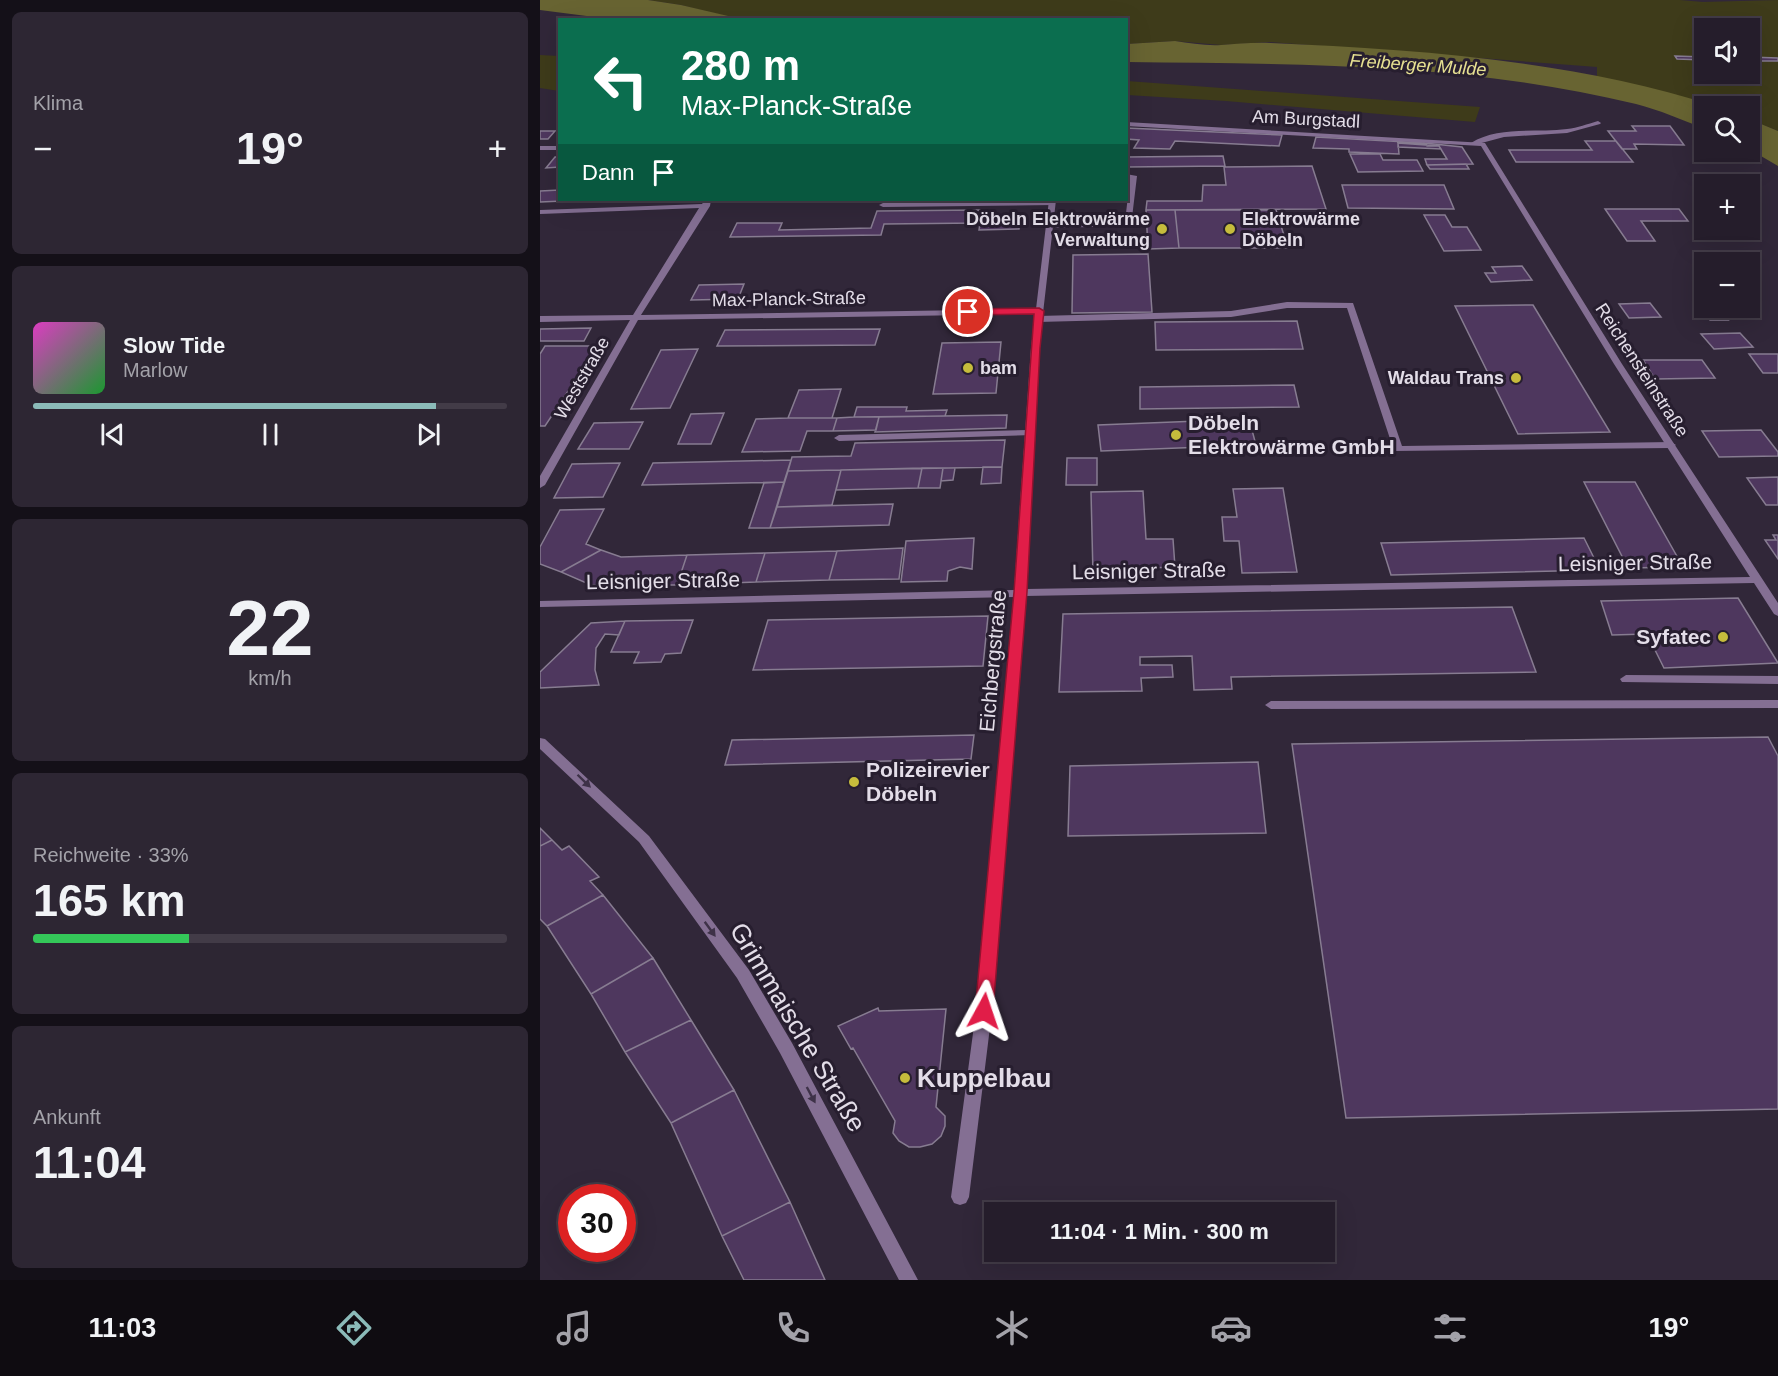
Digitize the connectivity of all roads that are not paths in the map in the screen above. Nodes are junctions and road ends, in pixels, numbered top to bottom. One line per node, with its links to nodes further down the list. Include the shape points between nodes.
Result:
1 (1598, 123): 3 (street, Am Burgstadl, via 1570,132 1495,135)
2 (1128, 124): 3 (street, Am Burgstadl)
3 (1479, 143): 17 (street, Reichensteinstraße)
4 (540, 148): 5 (street)
5 (558, 148)
6 (1128, 176): 11 (street, via 1134,176 1128,224)
7 (1052, 201): 9 (street); 11 (street, Eichbergstraße)
8 (707, 203): 10 (street); 13 (street, Weststraße)
9 (883, 206)
10 (540, 212)
11 (1048, 226): 12 (street, Eichbergstraße)
12 (1039, 315): 13 (street, Max-Planck-Straße); 15 (street, Eichbergstraße); 17 (street, Max-Planck-Straße, via 1231,314 1287,304 1350,305 1398,449)
13 (636, 318): 14 (street, Max-Planck-Straße); 18 (street, Weststraße)
14 (540, 319)
15 (1030, 433): 16 (street); 20 (street, Eichbergstraße)
16 (839, 438)
17 (1671, 445): 19 (street, Reichensteinstraße)
18 (540, 485)
19 (1758, 580): 20 (street, Leisniger Straße); 22 (street, Reichensteinstraße)
20 (1020, 592): 21 (street, Leisniger Straße); 28 (street, Eichbergstraße, via 984,1011)
21 (540, 604)
22 (1778, 612)
23 (1626, 679): 24 (street)
24 (1778, 680)
25 (1778, 704): 26 (street)
26 (1270, 705)
27 (540, 742): 29 (street, Grimmaische Straße, one-way to 29, via 644,839 743,974)
28 (960, 1197)
29 (909, 1280)

